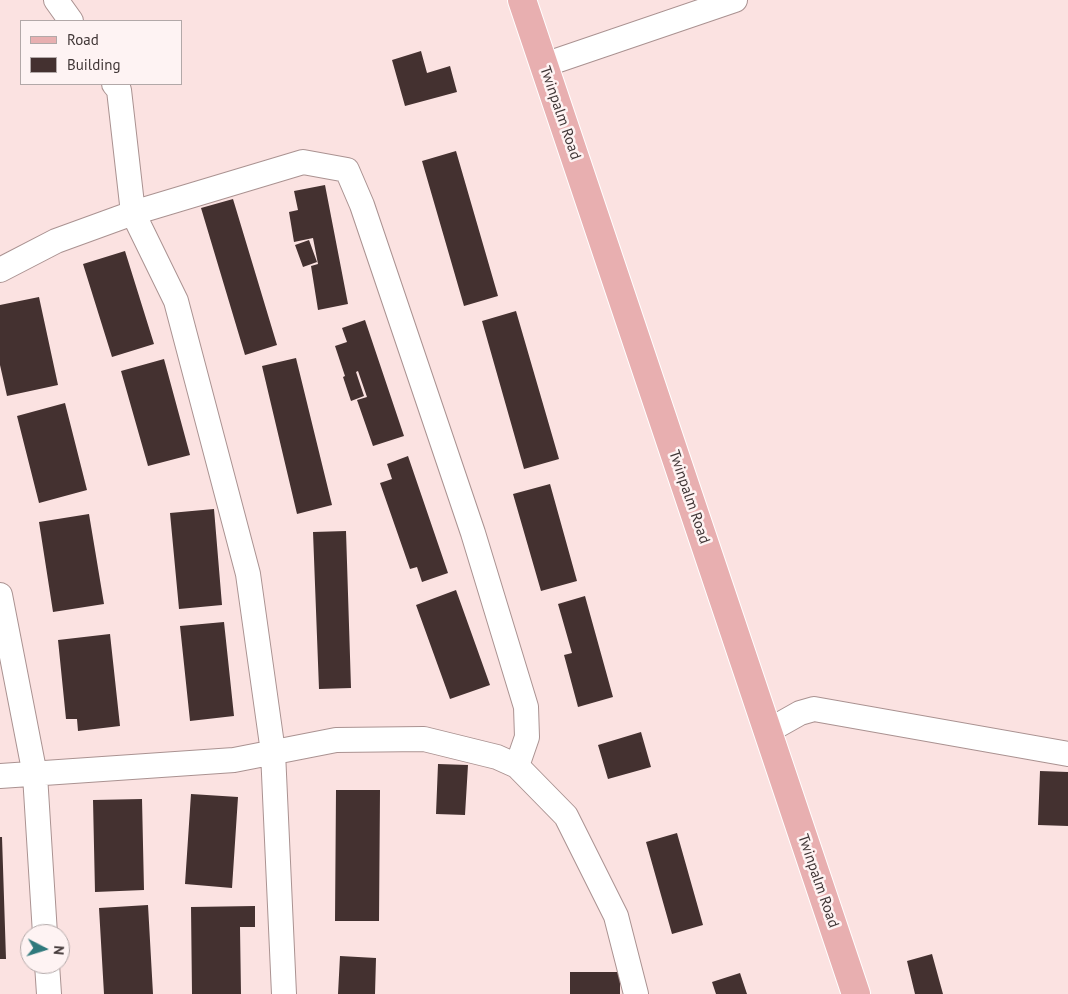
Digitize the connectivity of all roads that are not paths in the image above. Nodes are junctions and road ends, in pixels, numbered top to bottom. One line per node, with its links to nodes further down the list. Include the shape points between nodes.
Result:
1 (56, 0): 4 (street)
2 (522, 0): 5 (main road, Twinpalm Road)
3 (735, 0): 5 (street)
4 (70, 20)
5 (544, 66): 10 (main road, Twinpalm Road)
6 (115, 85): 7 (street, via 119,90)
7 (134, 213): 8 (street, via 56,241); 11 (street, via 176,301 248,574); 13 (street, via 303,162 347,170 362,205 467,514 526,707 527,736)
8 (0, 270)
9 (0, 595): 14 (street)
10 (768, 730): 12 (street, via 814,709); 21 (main road, Twinpalm Road)
11 (273, 752): 13 (street, via 336,740 424,738 497,757); 14 (street, via 234,760); 19 (street)
12 (1068, 754)
13 (517, 766): 20 (street, via 566,816 616,916)
14 (35, 775): 15 (street); 16 (street)
15 (0, 776)
16 (44, 924)
17 (48, 974): 18 (street)
18 (49, 994)
19 (284, 994)
20 (636, 994)
21 (856, 994)

